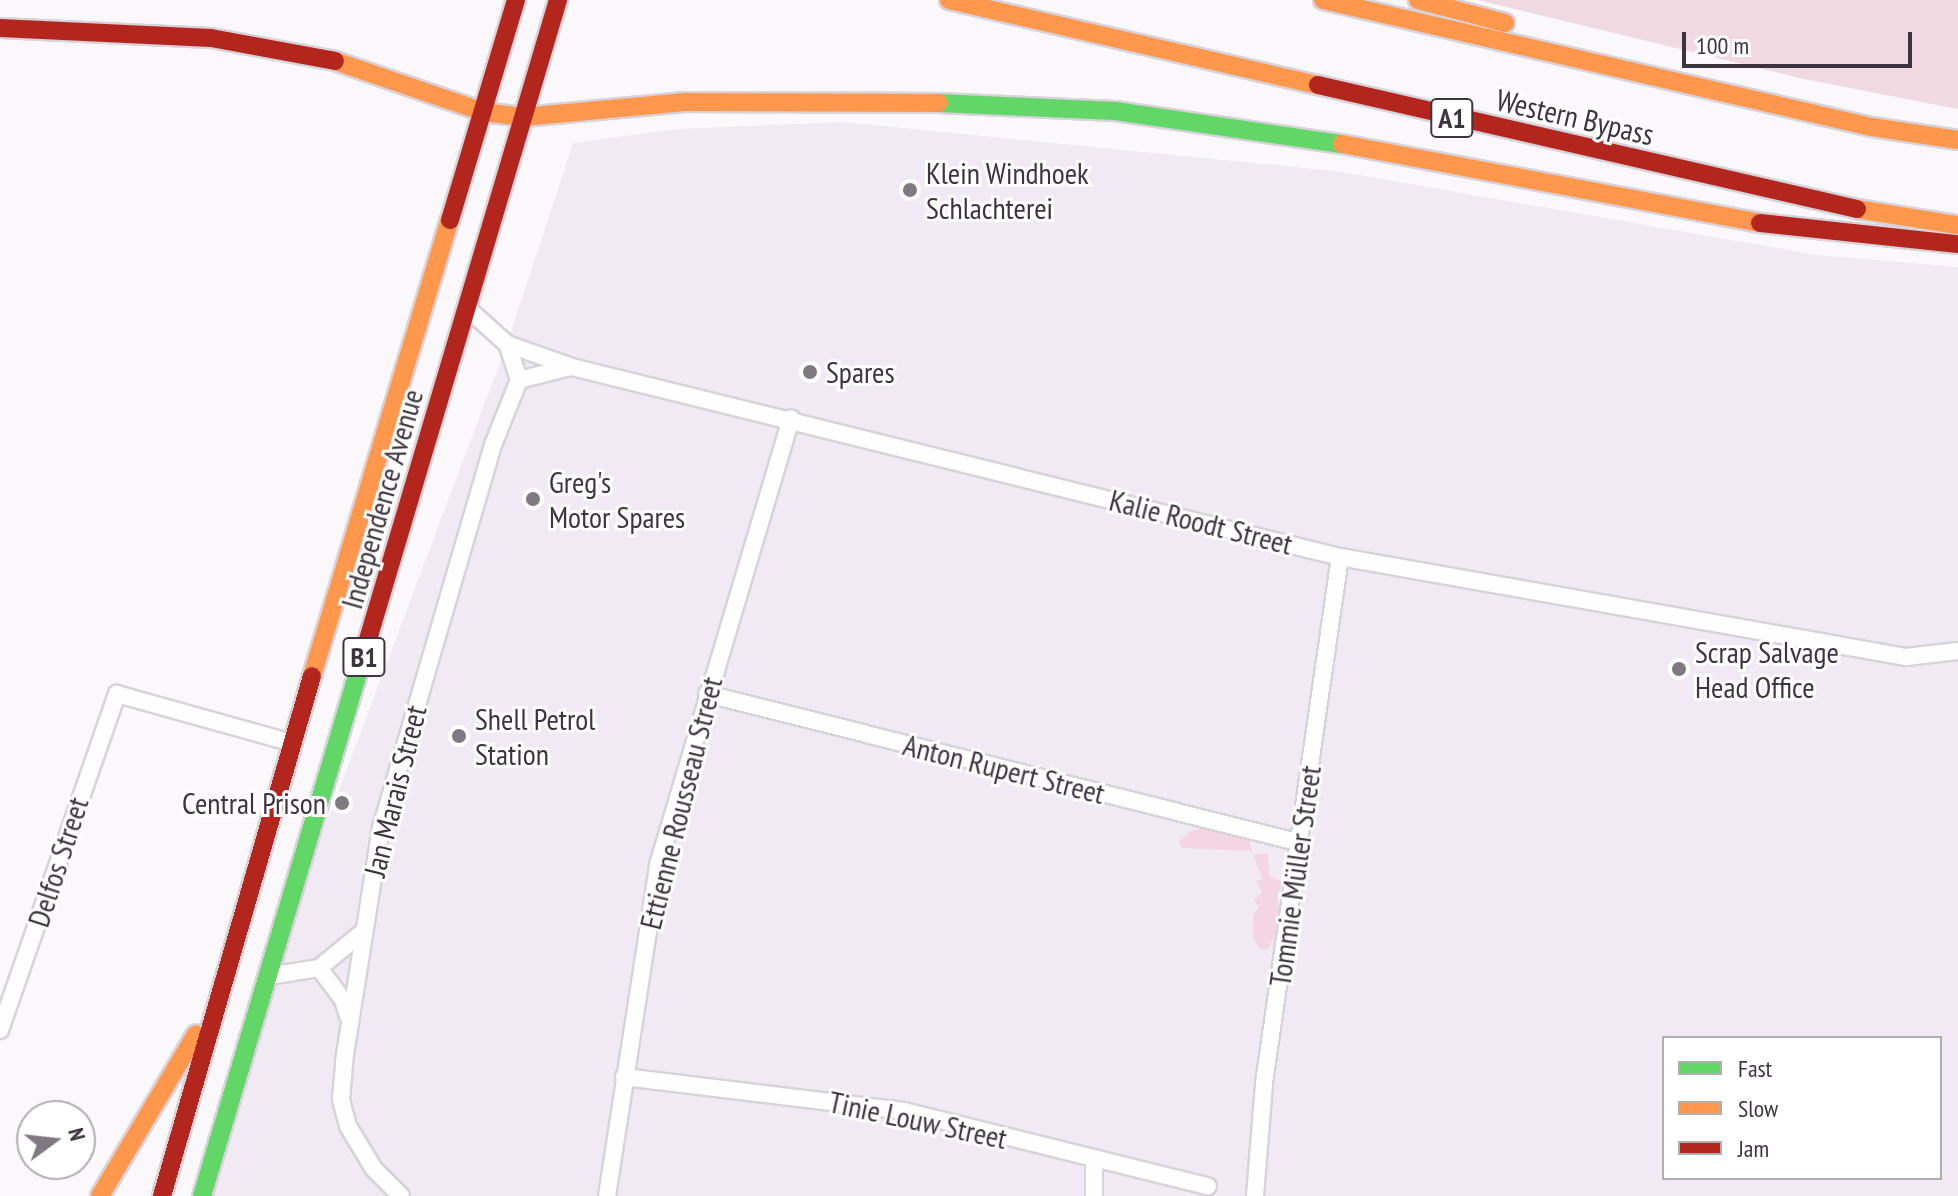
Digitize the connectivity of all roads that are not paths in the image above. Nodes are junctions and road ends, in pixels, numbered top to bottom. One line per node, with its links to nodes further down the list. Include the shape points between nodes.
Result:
1 (516, 0): 7 (main road, Independence Avenue / B1)
2 (558, 0): 8 (main road, Independence Avenue / B1)
3 (949, 0): 11 (main road, Western Bypass / A1, via 1095,30 1511,133 1884,215)
4 (1323, 0): 9 (main road, Western Bypass)
5 (1418, 0): 9 (main road, via 1801,96)
6 (0, 28): 7 (main road, via 211,38 339,62)
7 (483, 112): 8 (main road); 21 (main road, Independence Avenue / B1)
8 (523, 117): 12 (main road, via 685,102 850,99 1115,111 1394,152 1757,223); 13 (main road, Independence Avenue / B1)
9 (1872, 127): 10 (main road, Western Bypass)
10 (1958, 140)
11 (1958, 225)
12 (1958, 244)
13 (468, 309): 14 (street, Kalie Roodt Street); 26 (main road, Independence Avenue / B1)
14 (507, 344): 15 (street, Kalie Roodt Street); 16 (street)
15 (572, 367): 16 (street); 17 (street, Kalie Roodt Street)
16 (519, 380): 23 (street, Jan Marais Street, via 493,445 400,756)
17 (791, 418): 18 (street, Kalie Roodt Street); 20 (street, Ettienne Rousseau Street)
18 (1340, 557): 19 (street, Kalie Roodt Street, via 1906,657); 22 (street, Tommie Müller Street)
19 (1958, 651)
20 (707, 694): 22 (street, Anton Rupert Street); 29 (street, Ettienne Rousseau Street, via 658,865)
21 (292, 743): 24 (main road, Independence Avenue / B1); 28 (street, Delfos Street, via 117,694)
22 (1301, 843): 38 (street, Tommie Müller Street, via 1259,1124)
23 (363, 932): 25 (street); 27 (street, Jan Marais Street)
24 (229, 959): 32 (main road, B1, via 189,1051); 33 (main road, Independence Avenue / B1)
25 (319, 968): 26 (street); 27 (street, via 343,1000)
26 (269, 976): 34 (main road, Independence Avenue / B1)
27 (350, 1021): 35 (street, Jan Marais Street, via 341,1099 348,1126 374,1169)
28 (0, 1030)
29 (624, 1077): 30 (street, Tinie Louw Street, via 904,1111); 36 (street, Ettienne Rousseau Street)
30 (1094, 1158): 31 (street, Tinie Louw Street); 37 (street)
31 (1208, 1186)
32 (100, 1196)
33 (162, 1196)
34 (204, 1196)
35 (401, 1196)
36 (607, 1196)
37 (1094, 1196)
38 (1255, 1196)

